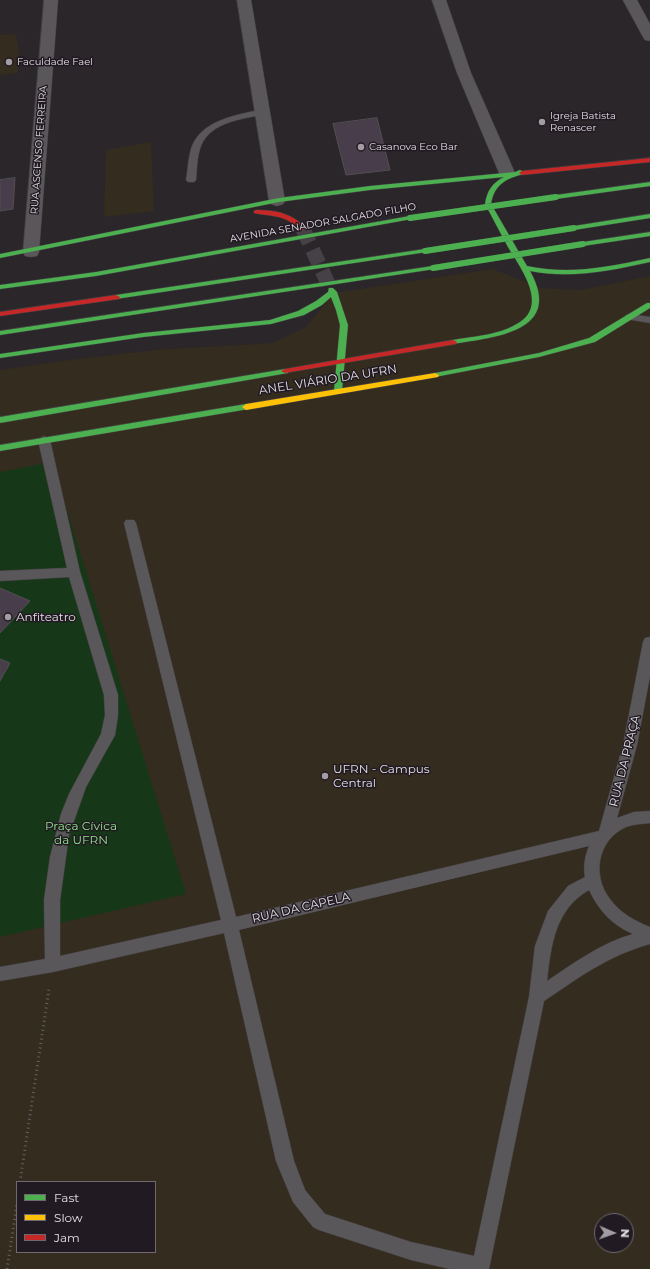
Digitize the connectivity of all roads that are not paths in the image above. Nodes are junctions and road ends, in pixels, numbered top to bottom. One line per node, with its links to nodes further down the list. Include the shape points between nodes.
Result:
1 (51, 0): 16 (street, RUA ASCENSO FERREIRA)
2 (244, 0): 6 (street)
3 (440, 0): 8 (street, via 464,73)
4 (630, 0): 5 (street)
5 (650, 37)
6 (262, 112): 9 (lane, via 210,128 197,145); 11 (street)
7 (650, 160): 8 (main road)
8 (513, 172): 11 (main road, via 388,185); 19 (main road, ANEL VIÁRIO DA UFRN, via 490,188 488,204)
9 (191, 180)
10 (650, 184): 20 (main road, AVENIDA SENADOR SALGADO FILHO, bridge, via 410,218 96,274)
11 (277, 201): 12 (main road)
12 (212, 213): 14 (main road, via 276,213 292,218); 16 (main road)
13 (650, 216): 22 (main road, bridge)
14 (303, 229)
15 (650, 234): 25 (main road, bridge)
16 (31, 252): 17 (main road)
17 (0, 256)
18 (650, 260): 19 (main road, via 562,273 540,272)
19 (523, 266): 27 (main road, ANEL VIÁRIO DA UFRN, via 536,291 538,301 530,319 518,326 477,338)
20 (0, 287)
21 (650, 305): 23 (main road, ANEL VIÁRIO DA UFRN)
22 (0, 314)
23 (630, 317): 24 (lane); 28 (main road, ANEL VIÁRIO DA UFRN, via 592,340 538,355)
24 (650, 320)
25 (0, 333)
26 (0, 356): 27 (main road, via 143,335 271,322 301,314 319,304 332,291 344,325)
27 (341, 362): 28 (main road); 29 (main road, ANEL VIÁRIO DA UFRN)
28 (338, 391): 30 (main road, ANEL VIÁRIO DA UFRN)
29 (0, 420)
30 (44, 440): 31 (main road, ANEL VIÁRIO DA UFRN); 33 (lane)
31 (0, 448)
32 (130, 523): 39 (lane)
33 (74, 572): 34 (lane); 41 (lane, via 111,695 112,706 108,735 76,792 54,868 50,935)
34 (0, 576)
35 (650, 642): 37 (lane, RUA DA PRAÇA, via 630,745)
36 (650, 817): 37 (lane, via 641,816 622,821)
37 (604, 834): 38 (lane, RUA DA PRAÇA, via 594,850 591,864); 39 (lane, RUA DA CAPELA)
38 (593, 880): 40 (lane, RUA DA PRAÇA, via 600,899 614,915 633,928); 43 (lane, via 573,890 553,916 543,946)
39 (230, 925): 41 (lane, RUA DA CAPELA); 44 (lane, via 285,1161 298,1196 319,1221 411,1251)
40 (650, 935): 43 (lane, via 624,944 592,960)
41 (52, 965): 42 (lane, RUA DA CAPELA)
42 (0, 974)
43 (537, 997): 44 (lane)
44 (480, 1268)

